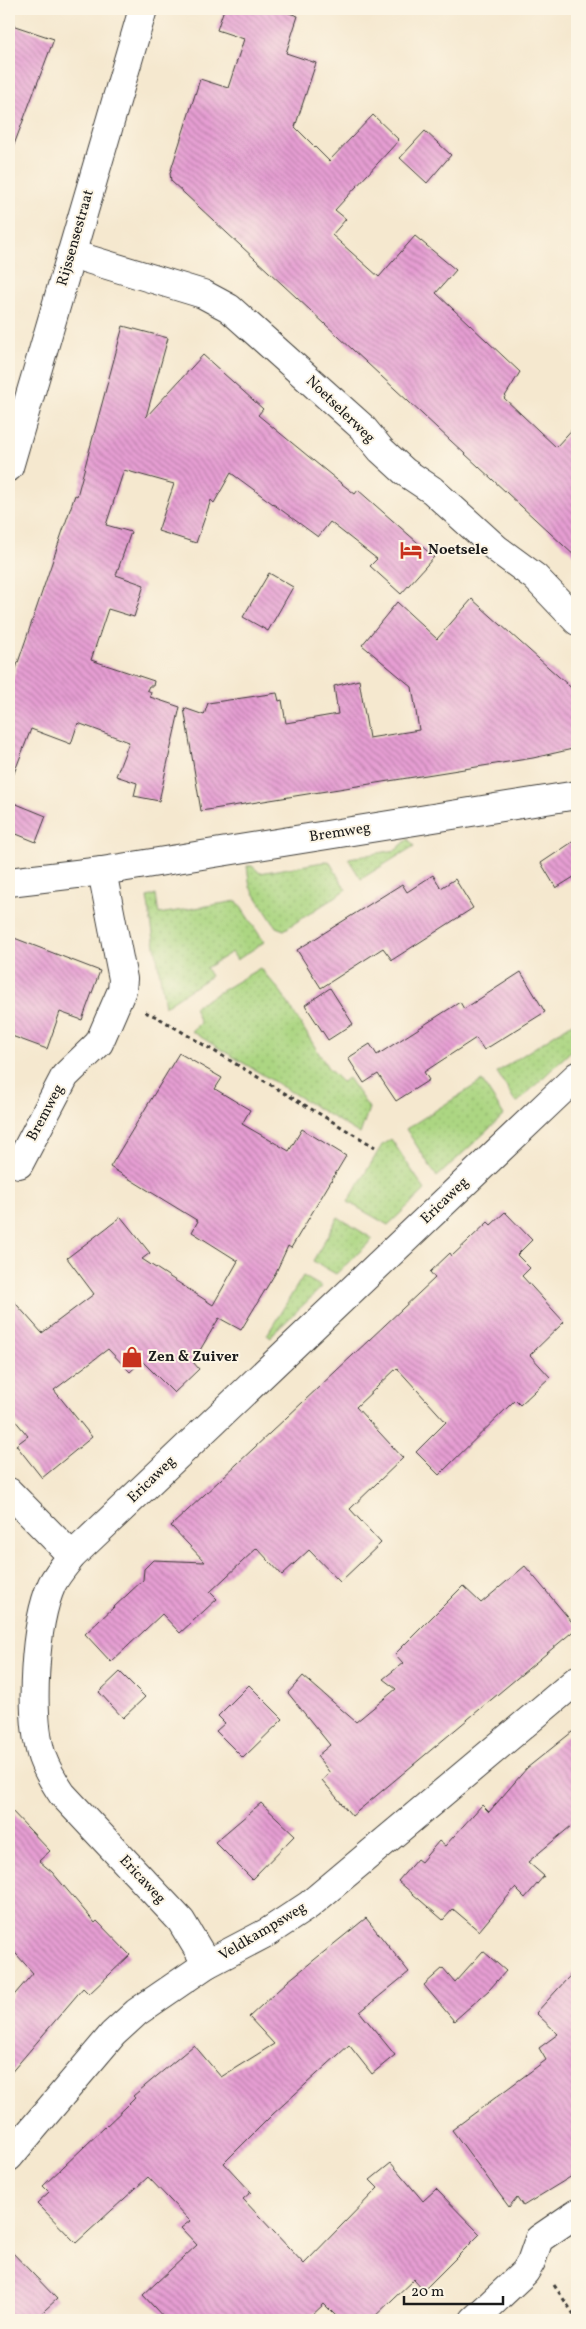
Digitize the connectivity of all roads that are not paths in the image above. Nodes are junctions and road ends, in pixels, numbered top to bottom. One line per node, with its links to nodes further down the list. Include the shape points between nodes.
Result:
1 (142, 9): 2 (street, Rijssensestraat)
2 (71, 254): 3 (street, Rijssensestraat); 4 (street, Noetselerweg, via 191,290 229,308 362,427 405,472 432,490 497,550 536,577)
3 (9, 467)
4 (577, 621)
5 (577, 796): 6 (street, Bremweg)
6 (102, 871): 7 (street, Bremweg); 9 (street, Bremweg, via 123,979 99,1043 65,1076)
7 (9, 882)
8 (577, 1076): 11 (street, Ericaweg)
9 (19, 1164)
10 (9, 1492): 11 (street)
11 (72, 1556): 13 (street, Ericaweg, via 53,1583 38,1640 35,1723 42,1757 62,1794 181,1921)
12 (577, 1680): 13 (street, Veldkampsweg, via 309,1905 268,1932)
13 (208, 1964): 14 (street, Veldkampsweg, via 160,1995 124,2024)
14 (9, 2157)
15 (577, 2213): 16 (street, via 544,2234 525,2272)
16 (474, 2320)

